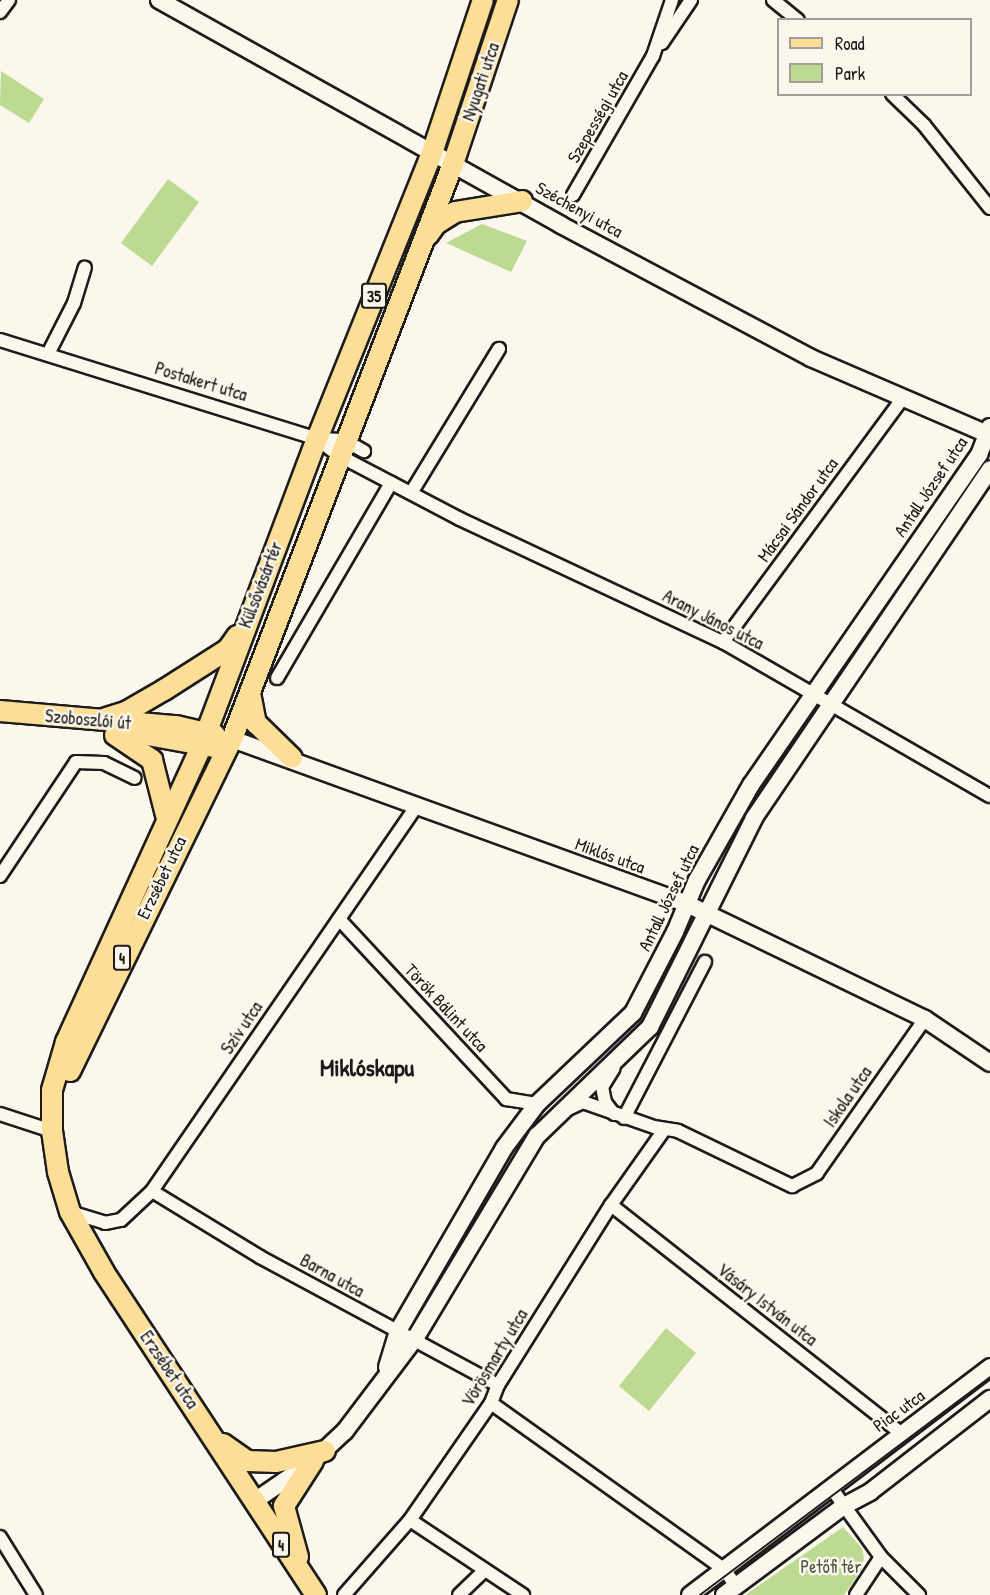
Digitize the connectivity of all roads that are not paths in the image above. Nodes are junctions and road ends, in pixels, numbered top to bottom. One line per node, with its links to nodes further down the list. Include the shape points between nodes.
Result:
1 (9, 0): 8 (street)
2 (159, 0): 12 (street, Széchenyi utca)
3 (483, 0): 12 (main road, Nyugati utca / 35)
4 (508, 0): 13 (main road, Nyugati utca / 35)
5 (672, 0): 10 (street, Szepességi utca)
6 (691, 0): 10 (street, Szepességi utca)
7 (773, 0): 9 (street)
8 (0, 12)
9 (796, 18)
10 (653, 56): 14 (street, Szepességi utca)
11 (894, 96): 16 (street, via 924,125)
12 (432, 153): 13 (street, Széchenyi utca); 24 (main road, Külsővásártér / 35)
13 (453, 164): 15 (street, Széchenyi utca); 17 (main road, Külsővásártér / 35)
14 (573, 195)
15 (522, 201): 17 (main road, via 455,212 436,224); 22 (street, Széchenyi utca, via 811,358)
16 (990, 208)
17 (420, 247): 25 (main road, Külsővásártér / 35)
18 (85, 268): 21 (street, via 74,303)
19 (0, 340): 21 (street, Postakert utca)
20 (500, 349): 29 (street)
21 (48, 354): 24 (street, Postakert utca)
22 (903, 398): 23 (street, Széchenyi utca); 31 (street, Mácsai Sándor utca)
23 (989, 432): 34 (street, Antall József utca, via 979,455)
24 (317, 439): 25 (street, Postakert utca); 30 (main road, Külsővásártér / 35)
25 (341, 448): 26 (street); 28 (street); 33 (main road, Külsővásártér / 35)
26 (364, 451)
27 (990, 469): 35 (street, Antall József utca)
28 (391, 483): 29 (street); 32 (street)
29 (411, 493): 31 (street, Arany János utca)
30 (249, 620): 37 (main road, via 228,649 218,656 126,712); 39 (main road, Külsővásártér / 35)
31 (723, 642): 34 (street, Arany János utca)
32 (277, 678)
33 (249, 692): 38 (main road, Külsővásártér / 35); 40 (main road, via 256,723)
34 (812, 692): 35 (street, Arany János utca); 47 (street, Antall József utca, via 733,816)
35 (832, 703): 43 (street, Arany János utca); 48 (street, Antall József utca, via 754,818)
36 (0, 711): 37 (main road, Szoboszlói út)
37 (92, 722): 39 (main road); 39 (main road, Szoboszlói út, via 176,726); 45 (main road, via 132,743 152,760)
38 (232, 739): 39 (main road, via 218,747); 40 (street, Miklós utca); 42 (main road, Erzsébet utca)
39 (203, 740): 42 (main road, 4, via 207,764); 45 (main road, Külsővásártér)
40 (292, 758): 44 (street, Miklós utca)
41 (135, 778): 46 (street, via 104,763 76,762)
42 (205, 791): 59 (main road, Erzsébet utca / 4, via 76,1052)
43 (990, 796)
44 (416, 807): 47 (street, Miklós utca); 49 (street, Szív utca)
45 (167, 819): 59 (main road, Erzsébet utca / 4, via 66,1042 52,1090)
46 (0, 876)
47 (687, 904): 48 (street, Miklós utca); 54 (street, Antall József utca, via 633,1013)
48 (706, 912): 51 (street, Miklós utca); 52 (street, Antall József utca, via 660,1010)
49 (339, 919): 54 (street, Török Bálint utca, via 506,1100); 60 (street, Szív utca)
50 (705, 962): 57 (street)
51 (925, 1019): 53 (street, Miklós utca); 58 (street, Iskola utca, via 817,1173 792,1186 678,1131)
52 (619, 1060): 55 (street, Antall József utca); 57 (street, via 603,1087 605,1102)
53 (990, 1063)
54 (537, 1104): 63 (street, Antall József utca, via 504,1148)
55 (559, 1112): 57 (street, via 583,1102); 64 (street, Antall József utca, via 522,1158)
56 (0, 1114): 59 (street)
57 (619, 1116): 58 (street)
58 (664, 1130): 61 (street, Vörösmarty utca)
59 (52, 1131): 62 (main road, Erzsébet utca / 4, via 58,1172)
60 (152, 1191): 62 (street, Szív utca, via 121,1220 105,1223); 63 (street, Barna utca, via 260,1257)
61 (611, 1205): 67 (street, Vörösmarty utca); 71 (street, Vásáry István utca)
62 (70, 1212): 70 (main road, Erzsébet utca / 4, via 104,1272)
63 (399, 1331): 64 (street, Barna utca); 66 (street, Antall József utca)
64 (416, 1337): 66 (street, Antall József utca); 67 (street, Barna utca)
65 (990, 1367): 71 (street, Piac utca)
66 (385, 1373): 72 (street, Antall József utca, via 363,1409)
67 (498, 1385): 69 (street, Vörösmarty utca)
68 (990, 1399): 75 (street, via 870,1492)
69 (491, 1403): 76 (street, Vörösmarty utca); 79 (street)
70 (210, 1431): 72 (main road, via 247,1461 276,1462); 74 (main road, Erzsébet utca / 4)
71 (901, 1433): 73 (street, Piac utca)
72 (319, 1456): 74 (street, Antall József utca); 81 (main road, via 284,1506 289,1535)
73 (832, 1489): 75 (street); 79 (street)
74 (253, 1502): 81 (main road, Erzsébet utca / 4)
75 (844, 1506): 78 (street); 82 (street)
76 (410, 1520): 80 (street); 83 (street, Vörösmarty utca)
77 (0, 1537): 84 (street)
78 (880, 1557): 88 (street); 89 (street)
79 (724, 1569): 82 (street); 87 (street)
80 (485, 1570): 85 (street); 86 (street)
81 (313, 1591)
82 (730, 1591)
83 (344, 1594)
84 (36, 1595)
85 (459, 1595)
86 (523, 1595)
87 (690, 1595)
88 (856, 1595)
89 (919, 1595)

